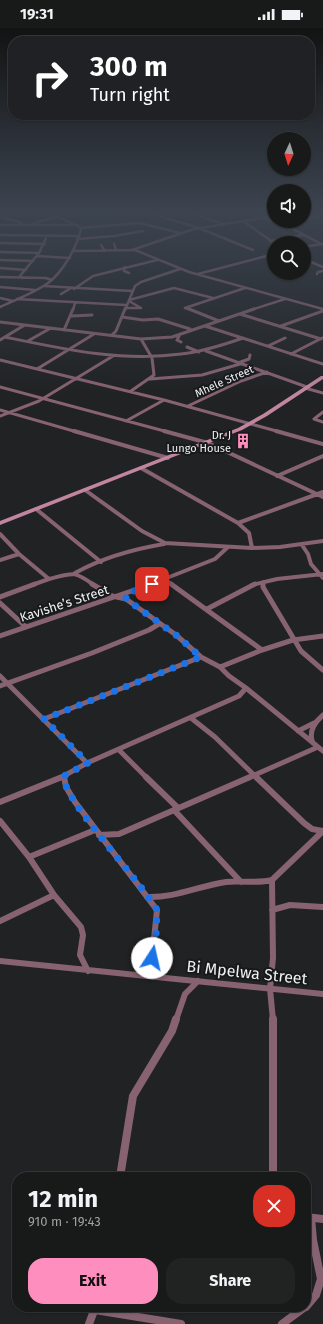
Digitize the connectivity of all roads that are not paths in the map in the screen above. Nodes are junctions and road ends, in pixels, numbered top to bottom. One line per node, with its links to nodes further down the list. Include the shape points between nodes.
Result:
1 (23, 273): 7 (street)
2 (58, 273): 8 (street)
3 (104, 273): 11 (street, via 89,278)
4 (167, 273): 15 (street, via 141,282)
5 (198, 274): 12 (street)
6 (0, 277): 7 (street)
7 (19, 277): 8 (street)
8 (52, 280): 9 (street)
9 (45, 286): 11 (street); 13 (street)
10 (0, 287): 13 (street)
11 (73, 288): 14 (street); 16 (street)
12 (246, 288): 19 (street); 21 (street)
13 (36, 290): 20 (street)
14 (114, 290): 15 (street); 17 (street)
15 (132, 291): 22 (street)
16 (61, 294)
17 (115, 294)
18 (0, 298): 23 (street)
19 (214, 298): 22 (street, via 174,288); 33 (street, via 185,308)
20 (16, 299): 23 (street); 24 (street)
21 (285, 299): 27 (street); 28 (street)
22 (129, 300): 26 (street); 26 (street, via 141,308)
23 (12, 301): 25 (street)
24 (75, 303): 26 (street); 30 (street)
25 (0, 307)
26 (125, 307): 31 (street)
27 (323, 310): 38 (street)
28 (240, 314): 33 (street); 38 (street)
29 (92, 315): 30 (street)
30 (71, 316): 40 (street)
31 (122, 317): 32 (street); 44 (street)
32 (142, 320): 36 (street); 41 (street, via 158,319)
33 (219, 321): 37 (street)
34 (0, 322): 35 (street)
35 (23, 326): 39 (street); 45 (street)
36 (146, 326)
37 (205, 326): 41 (street); 47 (street)
38 (281, 326): 49 (street)
39 (50, 328): 40 (street); 51 (street)
40 (64, 330): 42 (street)
41 (193, 330): 43 (street)
42 (89, 334): 44 (street); 55 (street)
43 (180, 334): 46 (street, via 162,338); 52 (street, via 177,340)
44 (112, 335): 46 (street)
45 (5, 337): 50 (street); 51 (street)
46 (141, 338): 61 (street)
47 (243, 338): 53 (street); 56 (street)
48 (285, 338): 53 (street)
49 (322, 339): 58 (street)
50 (0, 340)
51 (28, 342): 55 (street)
52 (181, 342)
53 (268, 346): 58 (street)
54 (187, 347): 57 (street)
55 (67, 350): 60 (street); 65 (street)
56 (206, 351): 57 (street); 63 (street)
57 (200, 352): 61 (street)
58 (291, 354): 64 (street)
59 (250, 355): 63 (street, via 249,359)
60 (113, 356): 61 (street); 68 (street)
61 (152, 358): 69 (street, via 154,375)
62 (0, 360): 65 (street)
63 (239, 363): 66 (street); 69 (street, via 202,375)
64 (323, 364)
65 (37, 370): 68 (street)
66 (267, 372): 71 (street); 76 (street, Mhele Street)
67 (323, 377): 71 (street)
68 (76, 379): 72 (street); 74 (street)
69 (150, 379): 72 (street)
70 (0, 387): 74 (street)
71 (306, 388): 73 (street); 83 (street)
72 (131, 391): 75 (street)
73 (323, 393)
74 (43, 399): 79 (street); 81 (street)
75 (164, 400): 76 (street); 81 (street)
76 (188, 406): 83 (street)
77 (0, 410): 79 (street)
78 (323, 412): 82 (street, via 314,419)
79 (7, 413): 80 (street); 87 (street)
80 (0, 416)
81 (126, 421): 84 (street)
82 (323, 422)
83 (252, 423): 84 (street); 85 (street)
84 (208, 443): 87 (street); 89 (street)
85 (323, 444)
86 (323, 456): 89 (street)
87 (168, 458): 88 (street)
88 (141, 468): 90 (street); 96 (street)
89 (277, 476): 92 (street)
90 (86, 490): 94 (street); 98 (street)
91 (323, 492): 92 (street)
92 (317, 494): 93 (street); 96 (street)
93 (323, 497)
94 (36, 509): 95 (street); 109 (street)
95 (0, 523)
96 (238, 523): 105 (street, via 249,532)
97 (0, 534): 107 (street)
98 (155, 539): 100 (street); 101 (street)
99 (323, 542): 102 (street)
100 (165, 544): 101 (street); 103 (street)
101 (153, 545): 109 (street)
102 (302, 545): 105 (street); 111 (street, via 311,564)
103 (215, 547): 104 (street); 106 (street)
104 (228, 548): 105 (street); 106 (street, Kavishe’s Street)
105 (252, 548)
106 (223, 552): 113 (street, Kavishe’s Street, via 215,559)
107 (19, 554): 108 (street); 112 (street)
108 (0, 560)
109 (101, 562): 110 (street)
110 (75, 574): 112 (street); 116 (street, via 80,574 103,592)
111 (322, 575): 114 (street)
112 (49, 579): 115 (street)
113 (165, 579): 117 (street, Kavishe’s Street); 119 (street)
114 (263, 582): 119 (street, via 249,586); 124 (street, via 263,587)
115 (0, 597)
116 (118, 597): 117 (street); 121 (street, Kavishe’s Street)
117 (126, 597): 120 (street)
118 (0, 603): 121 (street)
119 (207, 609): 125 (street)
120 (159, 624): 126 (street); 130 (street, via 92,653)
121 (26, 627): 122 (street, Kavishe’s Street)
122 (0, 636)
123 (323, 636): 124 (street)
124 (293, 640): 125 (street); 128 (street, via 301,652)
125 (262, 650): 127 (street)
126 (201, 657): 127 (street); 135 (street)
127 (220, 667): 132 (street)
128 (323, 670)
129 (0, 676): 130 (street)
130 (7, 683): 131 (street); 135 (street)
131 (0, 686)
132 (246, 688): 134 (street, via 239,696); 137 (street)
133 (323, 715): 136 (street)
134 (191, 718): 139 (street); 142 (street, via 215,737)
135 (44, 719): 141 (street)
136 (314, 723): 137 (street, via 300,729); 138 (street, via 311,739)
137 (300, 732): 138 (street)
138 (316, 745): 140 (street); 142 (street)
139 (119, 750): 141 (street); 145 (street)
140 (323, 751)
141 (88, 763): 143 (street)
142 (254, 775): 145 (street); 147 (street, via 304,823 312,829)
143 (64, 776): 144 (street); 148 (street, via 65,786)
144 (0, 802)
145 (176, 809): 148 (street, via 118,834); 151 (street)
146 (0, 821): 149 (street)
147 (323, 831): 150 (street)
148 (97, 833): 149 (street); 153 (street)
149 (29, 857): 152 (street)
150 (272, 880): 151 (street); 155 (street)
151 (241, 882): 153 (street, via 225,883 170,897)
152 (54, 895): 156 (street); 158 (street, via 81,927 83,935 80,955)
153 (147, 896): 159 (street, via 158,912 152,958)
154 (323, 907): 155 (street, via 290,905)
155 (272, 910): 161 (street, via 273,958)
156 (0, 921)
157 (0, 961): 158 (street, Bi Mpelwa Street)
158 (88, 971): 159 (street, Bi Mpelwa Street)
159 (140, 975): 160 (street, Bi Mpelwa Street)
160 (198, 982): 161 (street, Bi Mpelwa Street); 163 (street, via 185,994 172,1031 133,1096)
161 (270, 989): 162 (street, Bi Mpelwa Street); 164 (street, via 274,1027)
162 (323, 994)
163 (121, 1172)
164 (273, 1172)
165 (311, 1218): 166 (street)
166 (323, 1219)
167 (311, 1229): 168 (street)
168 (322, 1278): 169 (street)
169 (311, 1301)
170 (94, 1312): 173 (street)
171 (111, 1312): 174 (street)
172 (299, 1312): 175 (street)
173 (89, 1324)
174 (177, 1324)
175 (282, 1324)

